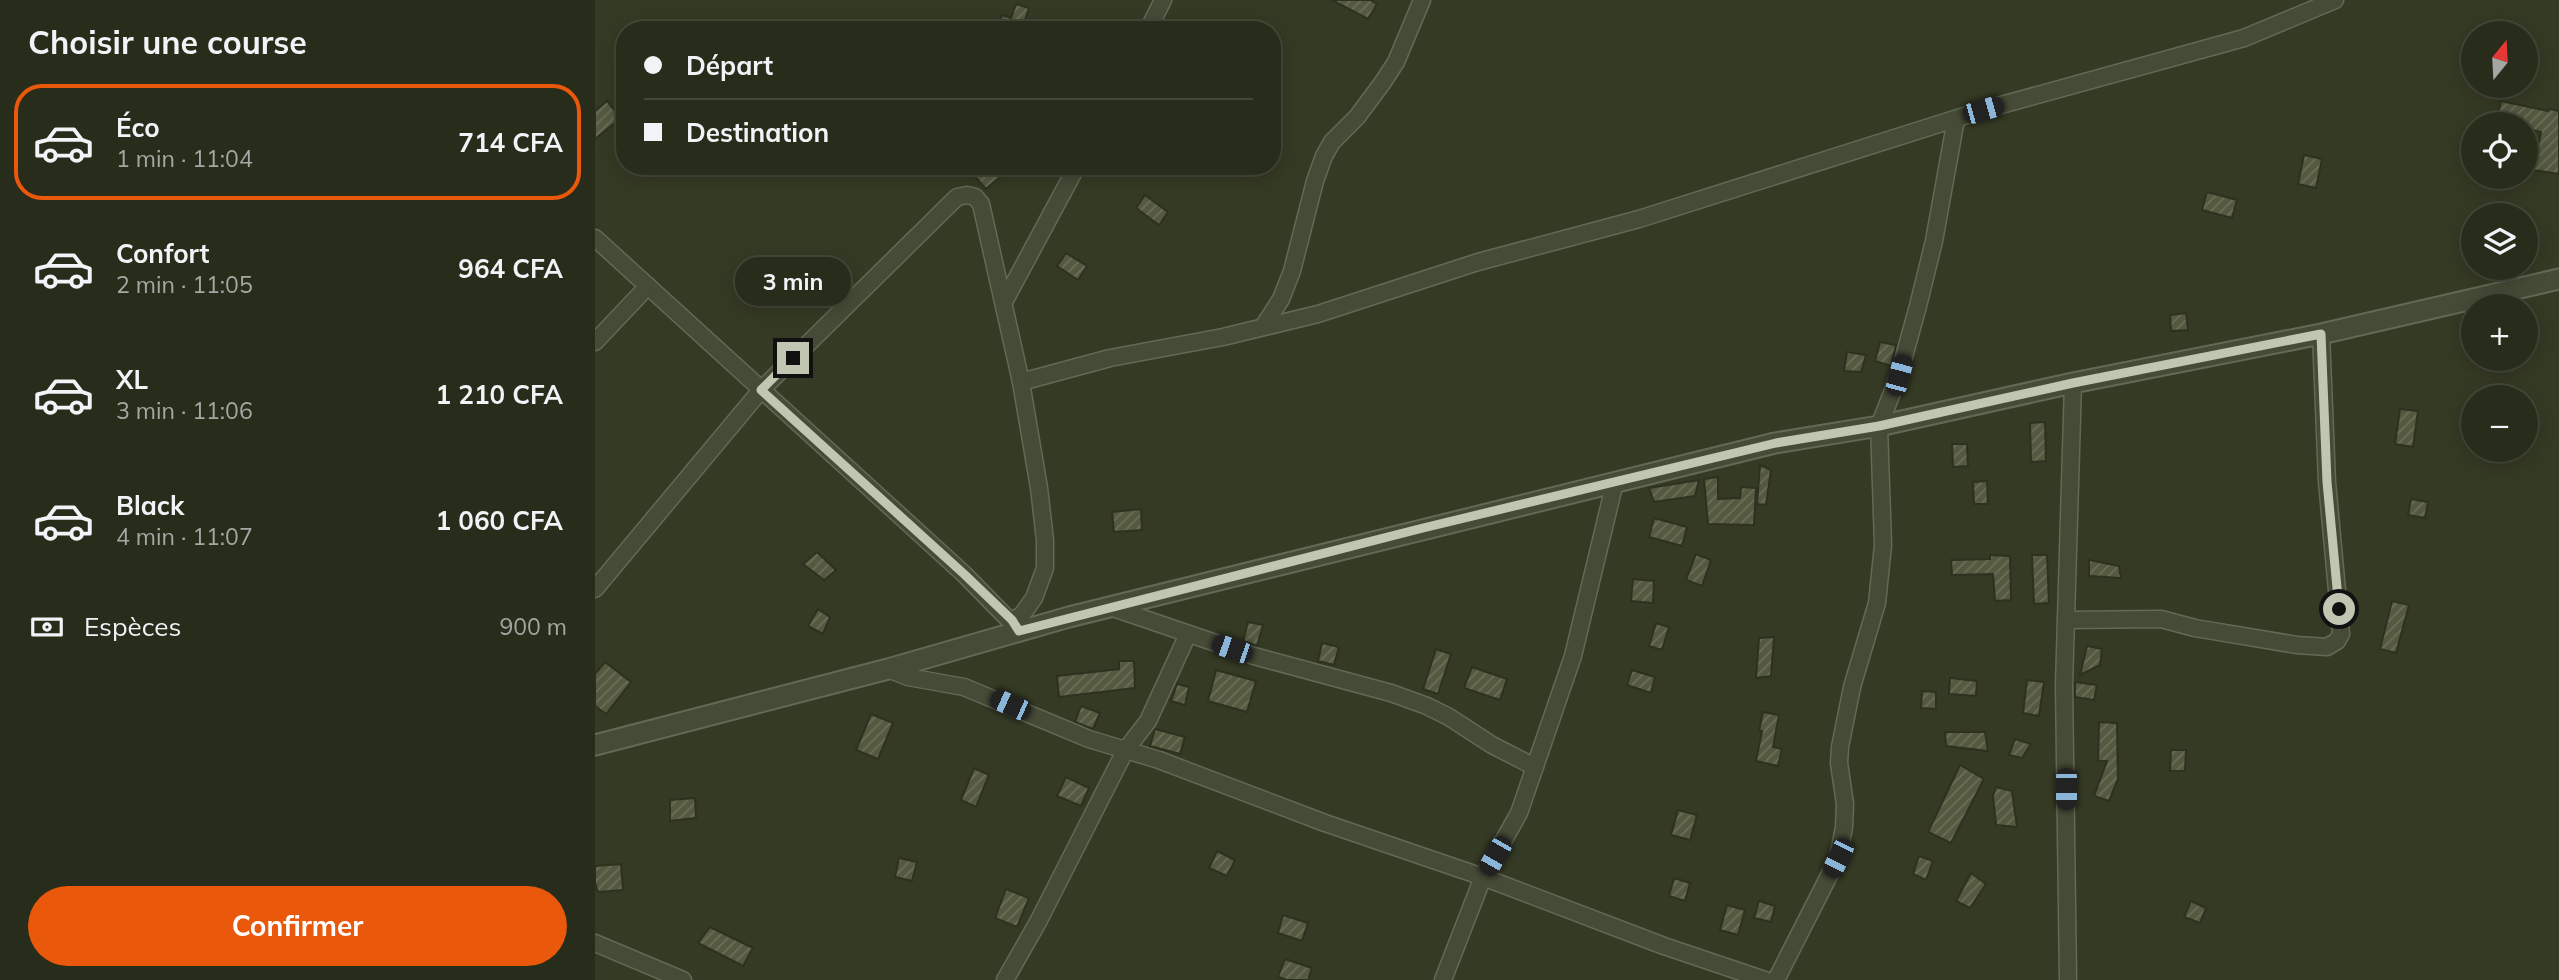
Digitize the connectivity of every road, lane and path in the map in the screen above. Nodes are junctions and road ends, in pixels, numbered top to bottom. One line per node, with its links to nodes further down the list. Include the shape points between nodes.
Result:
1 (1163, 0): 4 (street)
2 (1422, 0): 11 (street, via 1396,62 1324,156 1292,271)
3 (2335, 0): 5 (street, via 2244,38)
4 (1152, 21)
5 (1956, 119): 11 (street, via 1639,219); 17 (street, via 1918,306)
6 (1072, 175): 10 (street)
7 (595, 237): 9 (street)
8 (2559, 279): 12 (street)
9 (648, 286): 13 (street); 16 (street)
10 (1004, 302): 14 (street); 16 (street, via 981,204 975,197 957,197)
11 (1263, 327): 14 (street, via 1110,358)
12 (2321, 334): 15 (street); 21 (street, via 2327,482 2341,634 2337,641 2327,647 2297,645 2161,619)
13 (595, 342)
14 (1021, 382): 22 (street, via 1041,501 1045,568 1034,598)
15 (2073, 383): 17 (street); 21 (street)
16 (761, 390): 19 (street); 22 (street)
17 (1879, 426): 18 (street, via 1776,443); 34 (street, via 1883,545 1877,603 1840,747 1844,827 1838,858)
18 (1615, 482): 20 (street); 27 (street, via 1573,656)
19 (595, 589)
20 (1111, 607): 22 (street); 23 (street)
21 (2066, 620): 35 (street)
22 (1016, 625): 24 (street)
23 (1188, 634): 26 (street, via 1148,721); 27 (street, via 1427,706)
24 (888, 669): 25 (street); 26 (street, via 964,687)
25 (595, 744)
26 (1125, 751): 28 (street); 31 (street)
27 (1535, 767): 28 (street, via 1519,813)
28 (1483, 877): 32 (street); 33 (street)
29 (595, 943): 30 (street)
30 (683, 980)
31 (1005, 980)
32 (1443, 980)
33 (1765, 980)
34 (1776, 980)
35 (2068, 980)

